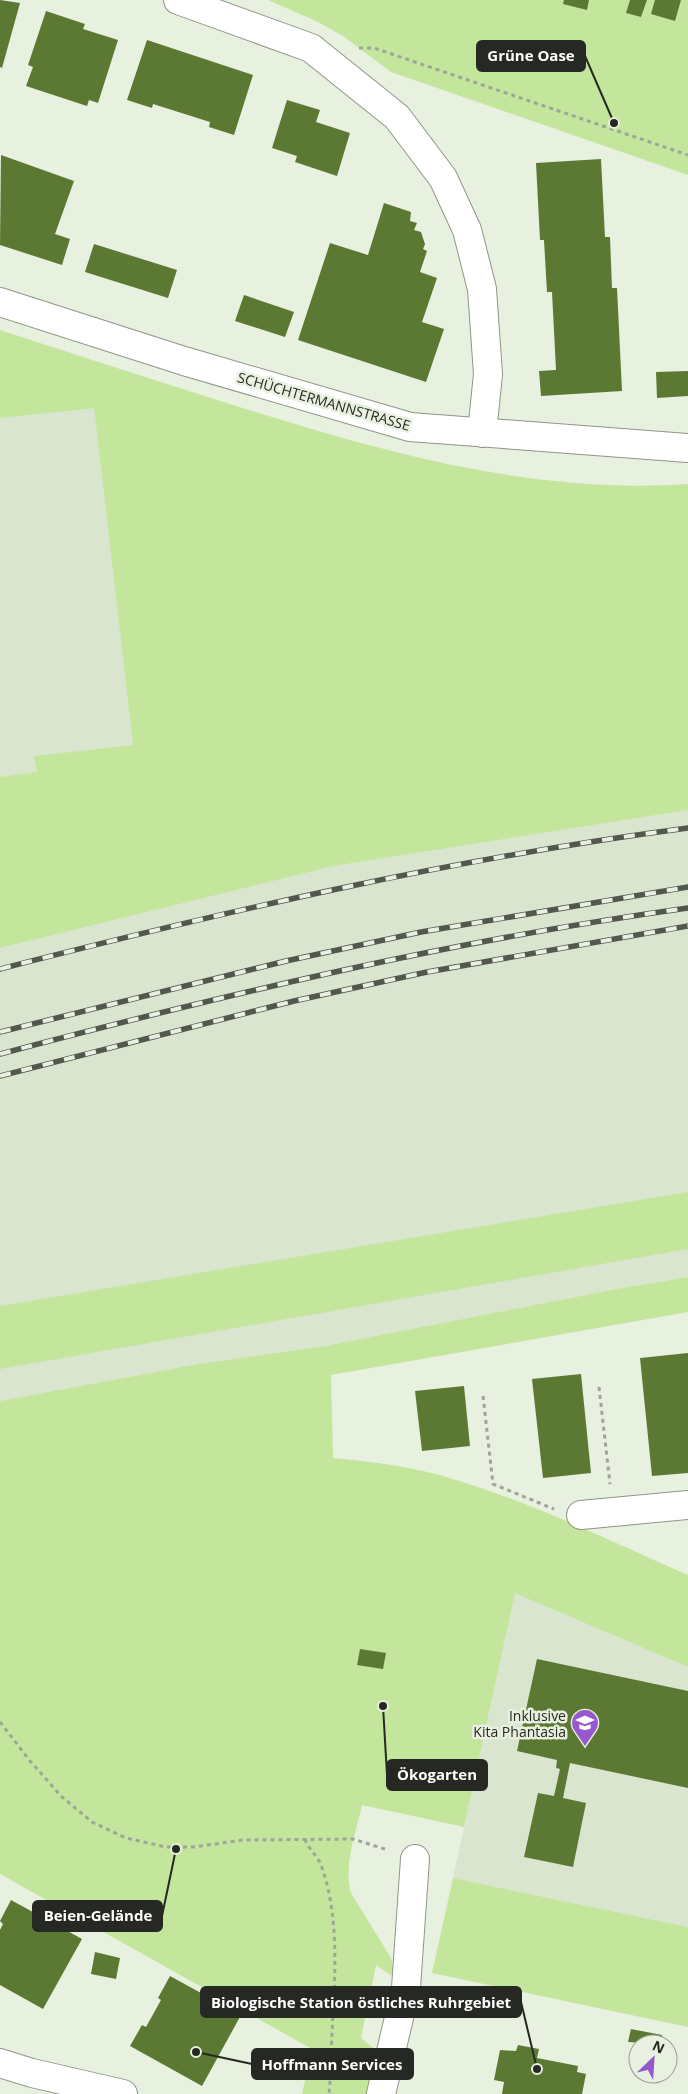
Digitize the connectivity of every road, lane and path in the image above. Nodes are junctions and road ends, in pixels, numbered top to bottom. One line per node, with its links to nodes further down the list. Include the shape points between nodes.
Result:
1 (178, 0): 5 (street, via 311,48 397,117 443,178 467,230 482,289 488,374)
2 (356, 48): 3 (path, via 374,48)
3 (688, 155)
4 (0, 302): 5 (street, SCHÜCHTERMANNSTRASSE, via 410,428)
5 (482, 433): 6 (street, SCHÜCHTERMANNSTRASSE)
6 (688, 448)
7 (600, 1387): 10 (path)
8 (483, 1396): 11 (path, via 493,1484 558,1510)
9 (688, 1505): 10 (street)
10 (613, 1512): 11 (street)
11 (581, 1515)
12 (0, 1722): 13 (path, via 61,1796 92,1822 126,1838 166,1847 194,1847 243,1840)
13 (305, 1839): 14 (path, via 352,1839); 17 (path, via 320,1863 333,1934)
14 (415, 1859): 18 (street, via 406,1988)
15 (0, 2063): 16 (street)
16 (123, 2094)
17 (329, 2094)
18 (381, 2094)

